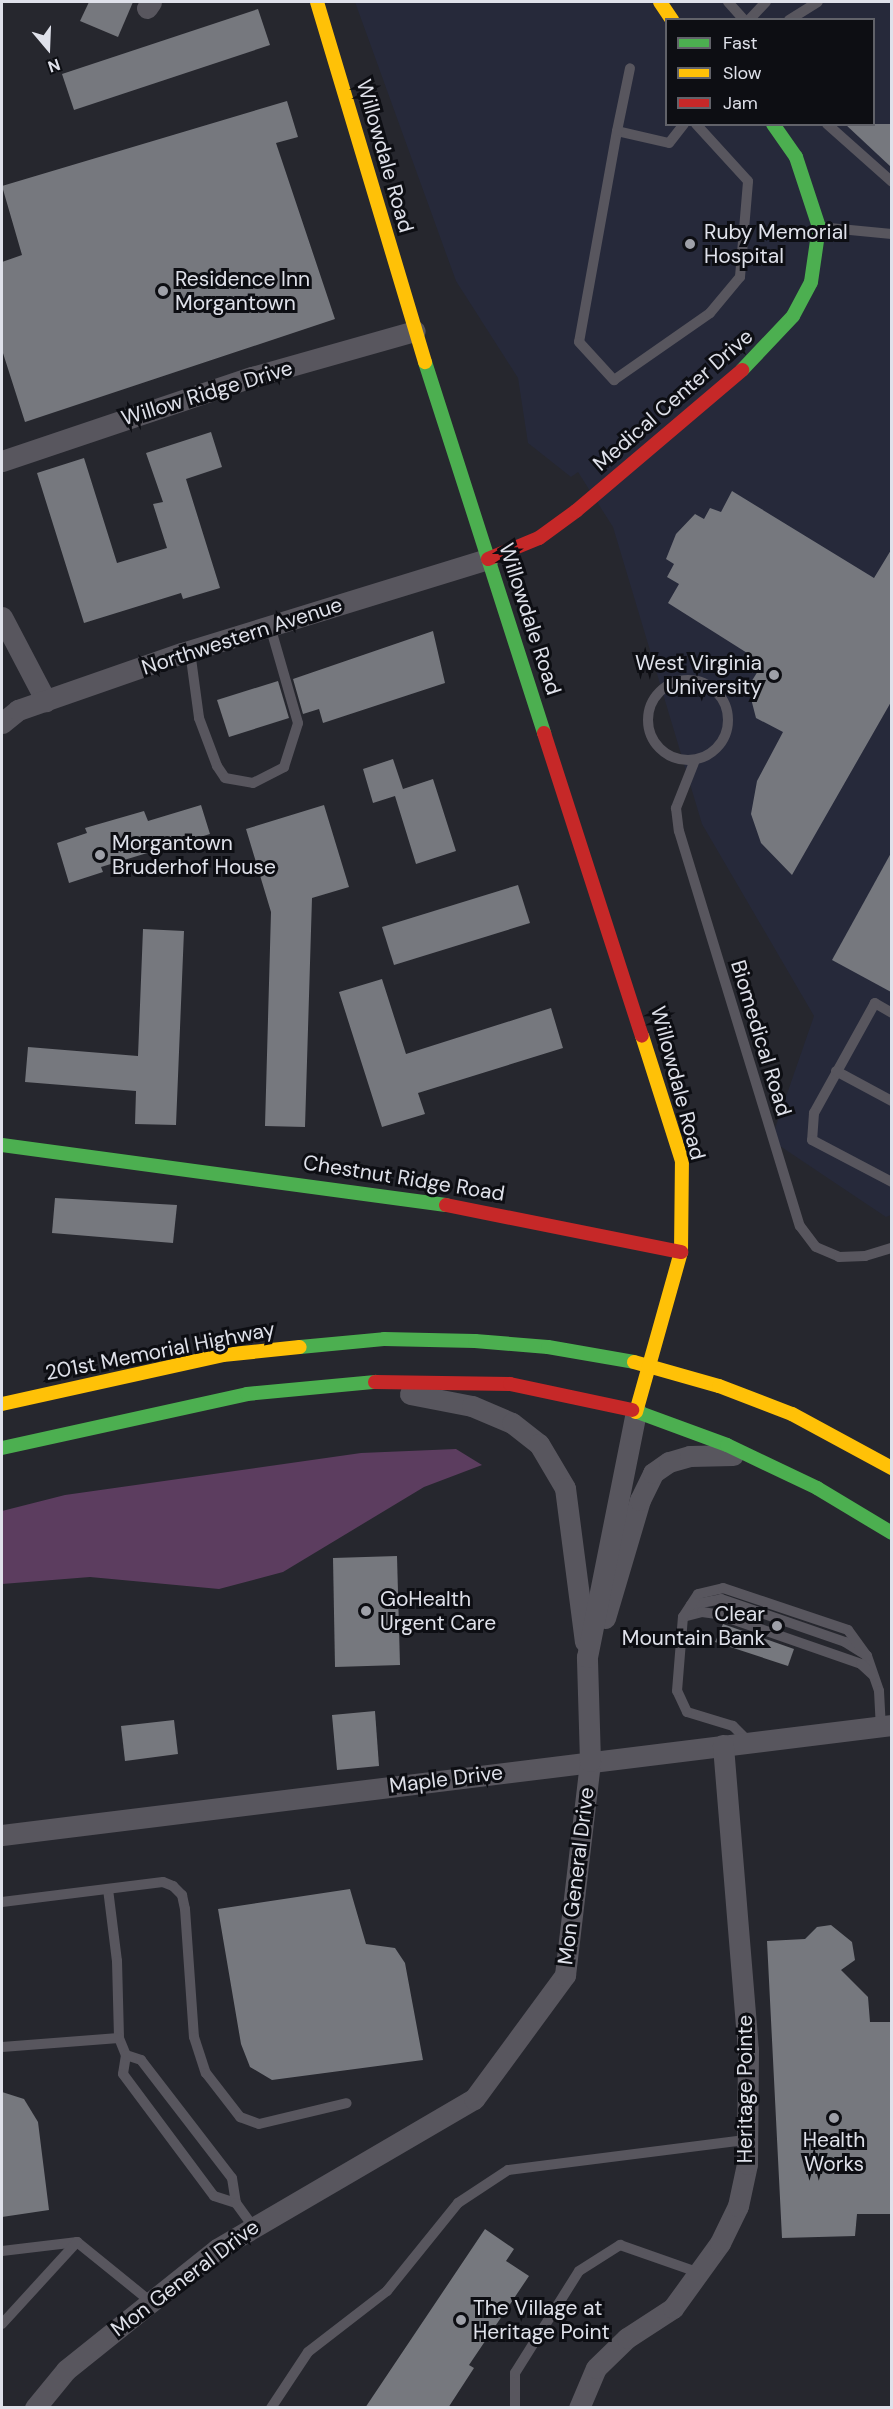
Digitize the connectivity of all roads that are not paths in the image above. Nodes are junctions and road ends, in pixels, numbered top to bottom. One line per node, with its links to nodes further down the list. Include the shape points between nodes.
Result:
1 (317, 2): 19 (street, Willowdale Road)
2 (660, 2): 6 (street)
3 (728, 2): 7 (lane)
4 (766, 2): 8 (lane)
5 (818, 2): 9 (lane)
6 (671, 18)
7 (745, 18)
8 (749, 18)
9 (792, 18)
10 (630, 68): 15 (lane)
11 (682, 126): 15 (lane, via 669,143)
12 (698, 126): 15 (lane, via 748,181 740,277 710,313 614,380 579,342)
13 (774, 126): 17 (street, Medical Center Drive, via 796,157)
14 (829, 126): 16 (lane)
15 (617, 131)
16 (891, 182)
17 (819, 227): 18 (lane); 21 (street, Medical Center Drive, via 811,282 793,316 763,352 576,511 539,538)
18 (889, 229)
19 (415, 331): 20 (street, Willow Ridge Drive, via 252,377); 21 (street, Willowdale Road)
20 (2, 461)
21 (488, 558): 23 (street, Northwestern Avenue); 34 (street, Willowdale Road, via 682,1161)
22 (2, 617): 25 (street)
23 (270, 626): 24 (street, Northwestern Avenue); 24 (lane, via 298,723 284,767 253,783 225,778 217,766 199,718)
24 (190, 651): 25 (street, Northwestern Avenue)
25 (46, 701): 26 (street, Northwestern Avenue, via 18,710)
26 (2, 723)
27 (695, 760): 27 (lane, via 718,747 729,723 722,697 713,687 687,680 658,694 648,724 658,748 681,760); 33 (lane, Biomedical Road, via 676,808 679,831 795,1215 816,1247 839,1257)
28 (891, 1013): 29 (lane, via 875,1003)
29 (837, 1071): 30 (lane); 32 (lane, via 814,1113 812,1140)
30 (891, 1101)
31 (2, 1145): 34 (street, Chestnut Ridge Road, via 465,1207)
32 (891, 1182)
33 (891, 1248)
34 (681, 1252): 35 (street, via 671,1299)
35 (649, 1365): 37 (street, 201st Memorial Highway, via 548,1347 384,1339 223,1355); 38 (street); 41 (street, via 792,1414)
36 (340, 1382): 38 (street, via 510,1384 583,1397); 39 (street, via 247,1394); 44 (street, via 472,1406 512,1424 539,1444 565,1488)
37 (2, 1404)
38 (636, 1412): 40 (street); 44 (street, Mon General Drive)
39 (2, 1448)
40 (752, 1457): 42 (street, via 817,1488); 44 (street, via 690,1456 669,1462 653,1473 640,1500 613,1600)
41 (891, 1467)
42 (891, 1533)
43 (683, 1617): 45 (lane, via 702,1612 717,1614 861,1664); 45 (lane, via 688,1607 722,1599 845,1642 867,1656); 47 (lane, via 677,1673 681,1704 687,1712 733,1726)
44 (587, 1657): 49 (street, Mon General Drive)
45 (874, 1676): 46 (lane)
46 (886, 1726): 47 (street, Maple Drive)
47 (749, 1743): 48 (street, Maple Drive)
48 (723, 1745): 49 (street, Maple Drive); 57 (street, Heritage Pointe, via 748,2050)
49 (590, 1761): 50 (street, Maple Drive); 59 (street, Mon General Drive, via 565,1975 544,2004 474,2099)
50 (2, 1835)
51 (108, 1888): 52 (lane); 53 (lane, via 117,1961); 56 (lane, via 163,1882 182,1895 194,2037 206,2073 240,2116 259,2124)
52 (2, 1902)
53 (119, 2038): 54 (lane); 55 (lane)
54 (2, 2047)
55 (126, 2055): 58 (lane, via 141,2060 232,2178); 58 (lane, via 123,2074 150,2113 214,2196)
56 (347, 2103)
57 (747, 2140): 62 (street, Heritage Pointe, via 738,2206 720,2243); 66 (lane, via 508,2169 458,2204 387,2291 309,2352)
58 (236, 2203): 59 (lane)
59 (252, 2225): 63 (street, Mon General Drive)
60 (77, 2242): 61 (lane); 63 (lane); 64 (lane)
61 (2, 2251)
62 (697, 2272): 67 (lane, via 620,2245 579,2271 515,2373); 68 (street, Heritage Pointe, via 673,2308 627,2338 596,2368)
63 (151, 2302): 65 (street, Mon General Drive, via 66,2370)
64 (2, 2324)
65 (34, 2408)
66 (271, 2408)
67 (515, 2408)
68 (579, 2408)

